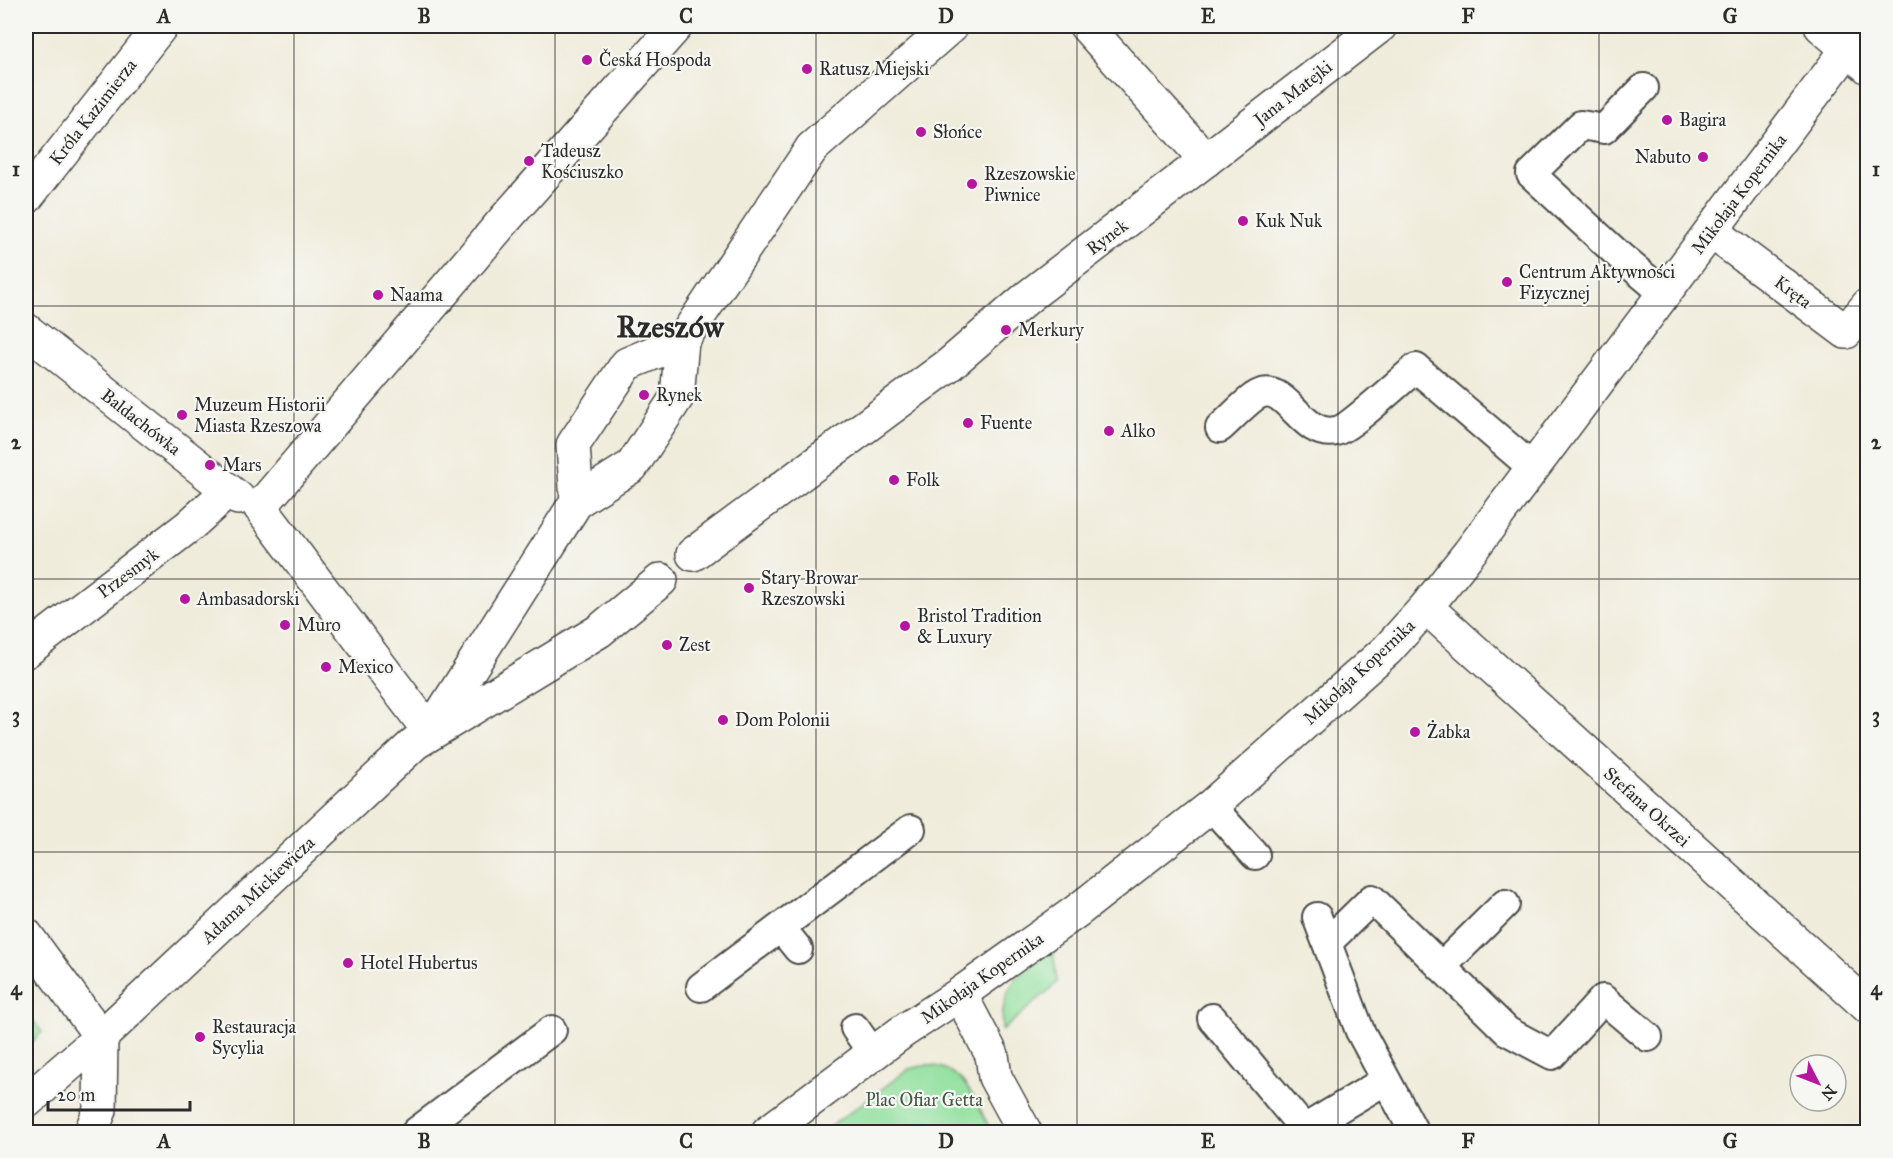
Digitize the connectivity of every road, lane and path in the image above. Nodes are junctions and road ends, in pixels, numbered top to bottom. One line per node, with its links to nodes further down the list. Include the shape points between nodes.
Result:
1 (161, 26): 10 (street, Króla Kazimierza)
2 (676, 26): 18 (street, via 507,217)
3 (951, 26): 15 (street, via 812,148)
4 (1086, 26): 9 (street)
5 (1380, 26): 9 (street, Jana Matejki)
6 (1821, 26): 7 (street)
7 (1860, 48): 11 (street, Mikołaja Kopernika)
8 (1644, 88): 12 (lane, via 1604,129 1581,124 1531,174)
9 (1206, 160): 20 (street, Rynek, via 1029,296 950,364)
10 (26, 198)
11 (1712, 232): 12 (street, Mikołaja Kopernika); 13 (street, Kręta, via 1846,332)
12 (1665, 294): 17 (street, Mikołaja Kopernika)
13 (1868, 305)
14 (26, 330): 18 (street, Baldachówka)
15 (682, 341): 19 (street, via 677,397 632,465); 19 (street, via 627,364 573,445)
16 (1220, 428): 17 (lane, via 1256,396 1272,393 1288,402 1308,425 1322,432 1338,431 1416,368)
17 (1533, 468): 22 (street, Mikołaja Kopernika)
18 (242, 499): 23 (street, Przesmyk, via 189,526); 24 (street)
19 (577, 501): 24 (street)
20 (693, 554)
21 (661, 580): 24 (street, via 599,631)
22 (1426, 607): 25 (street, Mikołaja Kopernika, via 1387,650); 35 (street, Stefana Okrzei)
23 (26, 651)
24 (423, 737): 38 (street, Adama Mickiewicza)
25 (1211, 806): 27 (lane); 34 (street, Mikołaja Kopernika, via 1077,911)
26 (911, 829): 33 (lane, via 790,938)
27 (1255, 855)
28 (1504, 904): 32 (lane)
29 (1317, 916): 31 (lane)
30 (26, 935): 38 (street)
31 (1328, 943): 32 (lane, via 1372,899); 40 (lane, via 1360,1031)
32 (1442, 967): 39 (lane, via 1507,1031 1552,1055 1603,999)
33 (701, 987)
34 (960, 994): 44 (street, Mikołaja Kopernika, via 864,1041); 45 (street, via 992,1055 995,1077)
35 (1868, 1007)
36 (1212, 1018): 40 (lane, via 1304,1129)
37 (552, 1030): 43 (lane)
38 (100, 1037): 41 (street, Adama Mickiewicza); 42 (street, via 100,1110)
39 (1648, 1037)
40 (1386, 1080): 46 (lane)
41 (26, 1102)
42 (92, 1132)
43 (416, 1132)
44 (768, 1132)
45 (1025, 1132)
46 (1414, 1132)

